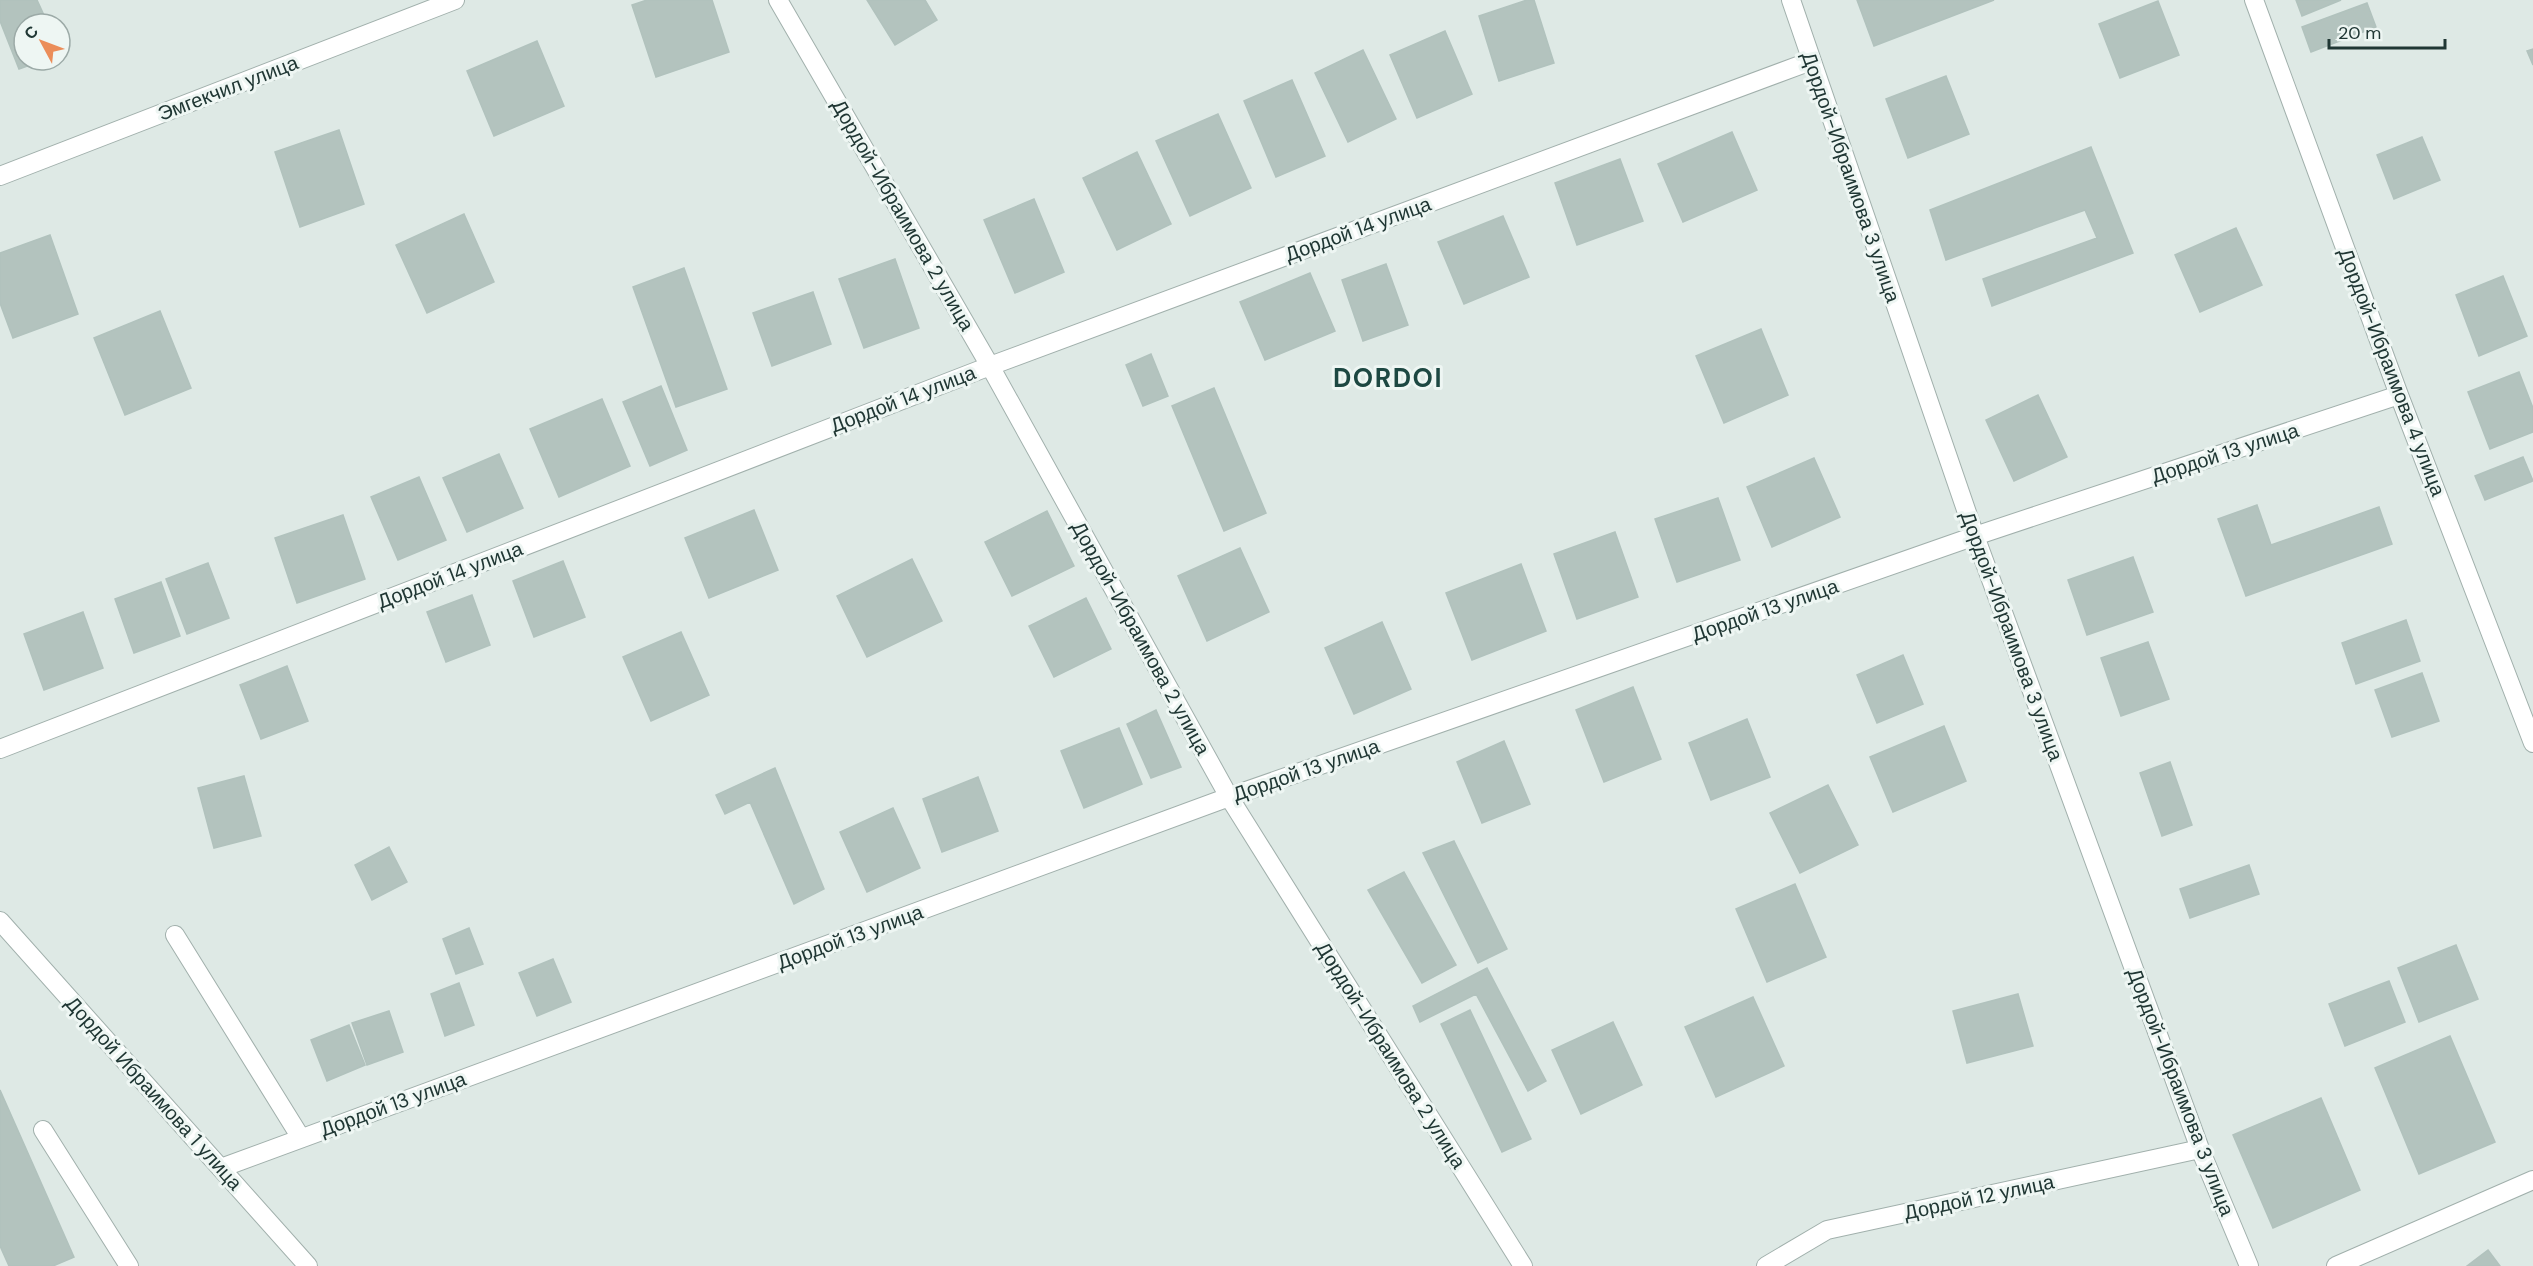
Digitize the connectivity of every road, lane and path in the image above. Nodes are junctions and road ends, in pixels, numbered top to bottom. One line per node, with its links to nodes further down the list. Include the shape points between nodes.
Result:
1 (455, 0): 6 (street, Эмгекчил улица)
2 (778, 0): 7 (street, Дордой-Ибраимова 2 улица)
3 (1791, 0): 5 (street, Дордой-Ибраимова 3 улица)
4 (2254, 0): 8 (street, Дордой-Ибраимова 4 улица)
5 (1811, 61): 7 (street, Дордой 14 улица); 9 (street, Дордой-Ибраимова 3 улица)
6 (0, 176)
7 (990, 366): 11 (street, Дордой 14 улица); 12 (street, Дордой-Ибраимова 2 улица)
8 (2399, 395): 9 (street, Дордой 13 улица); 10 (street, Дордой-Ибраимова 4 улица)
9 (1975, 536): 12 (street, Дордой 13 улица); 17 (street, Дордой-Ибраимова 3 улица)
10 (2533, 743)
11 (0, 749)
12 (1229, 797): 16 (street, Дордой 13 улица); 22 (street, Дордой-Ибраимова 2 улица)
13 (0, 921): 18 (street, Дордой Ибраимова 1 улица)
14 (175, 935): 16 (street)
15 (43, 1130): 20 (street)
16 (301, 1138): 18 (street, Дордой 13 улица)
17 (2200, 1149): 23 (street, Дордой 12 улица, via 1827,1230); 24 (street, Дордой-Ибраимова 3 улица)
18 (221, 1168): 21 (street, Дордой Ибраимова 1 улица)
19 (2533, 1180): 25 (street)
20 (129, 1266)
21 (308, 1266)
22 (1522, 1266)
23 (1766, 1266)
24 (2249, 1266)
25 (2336, 1266)

